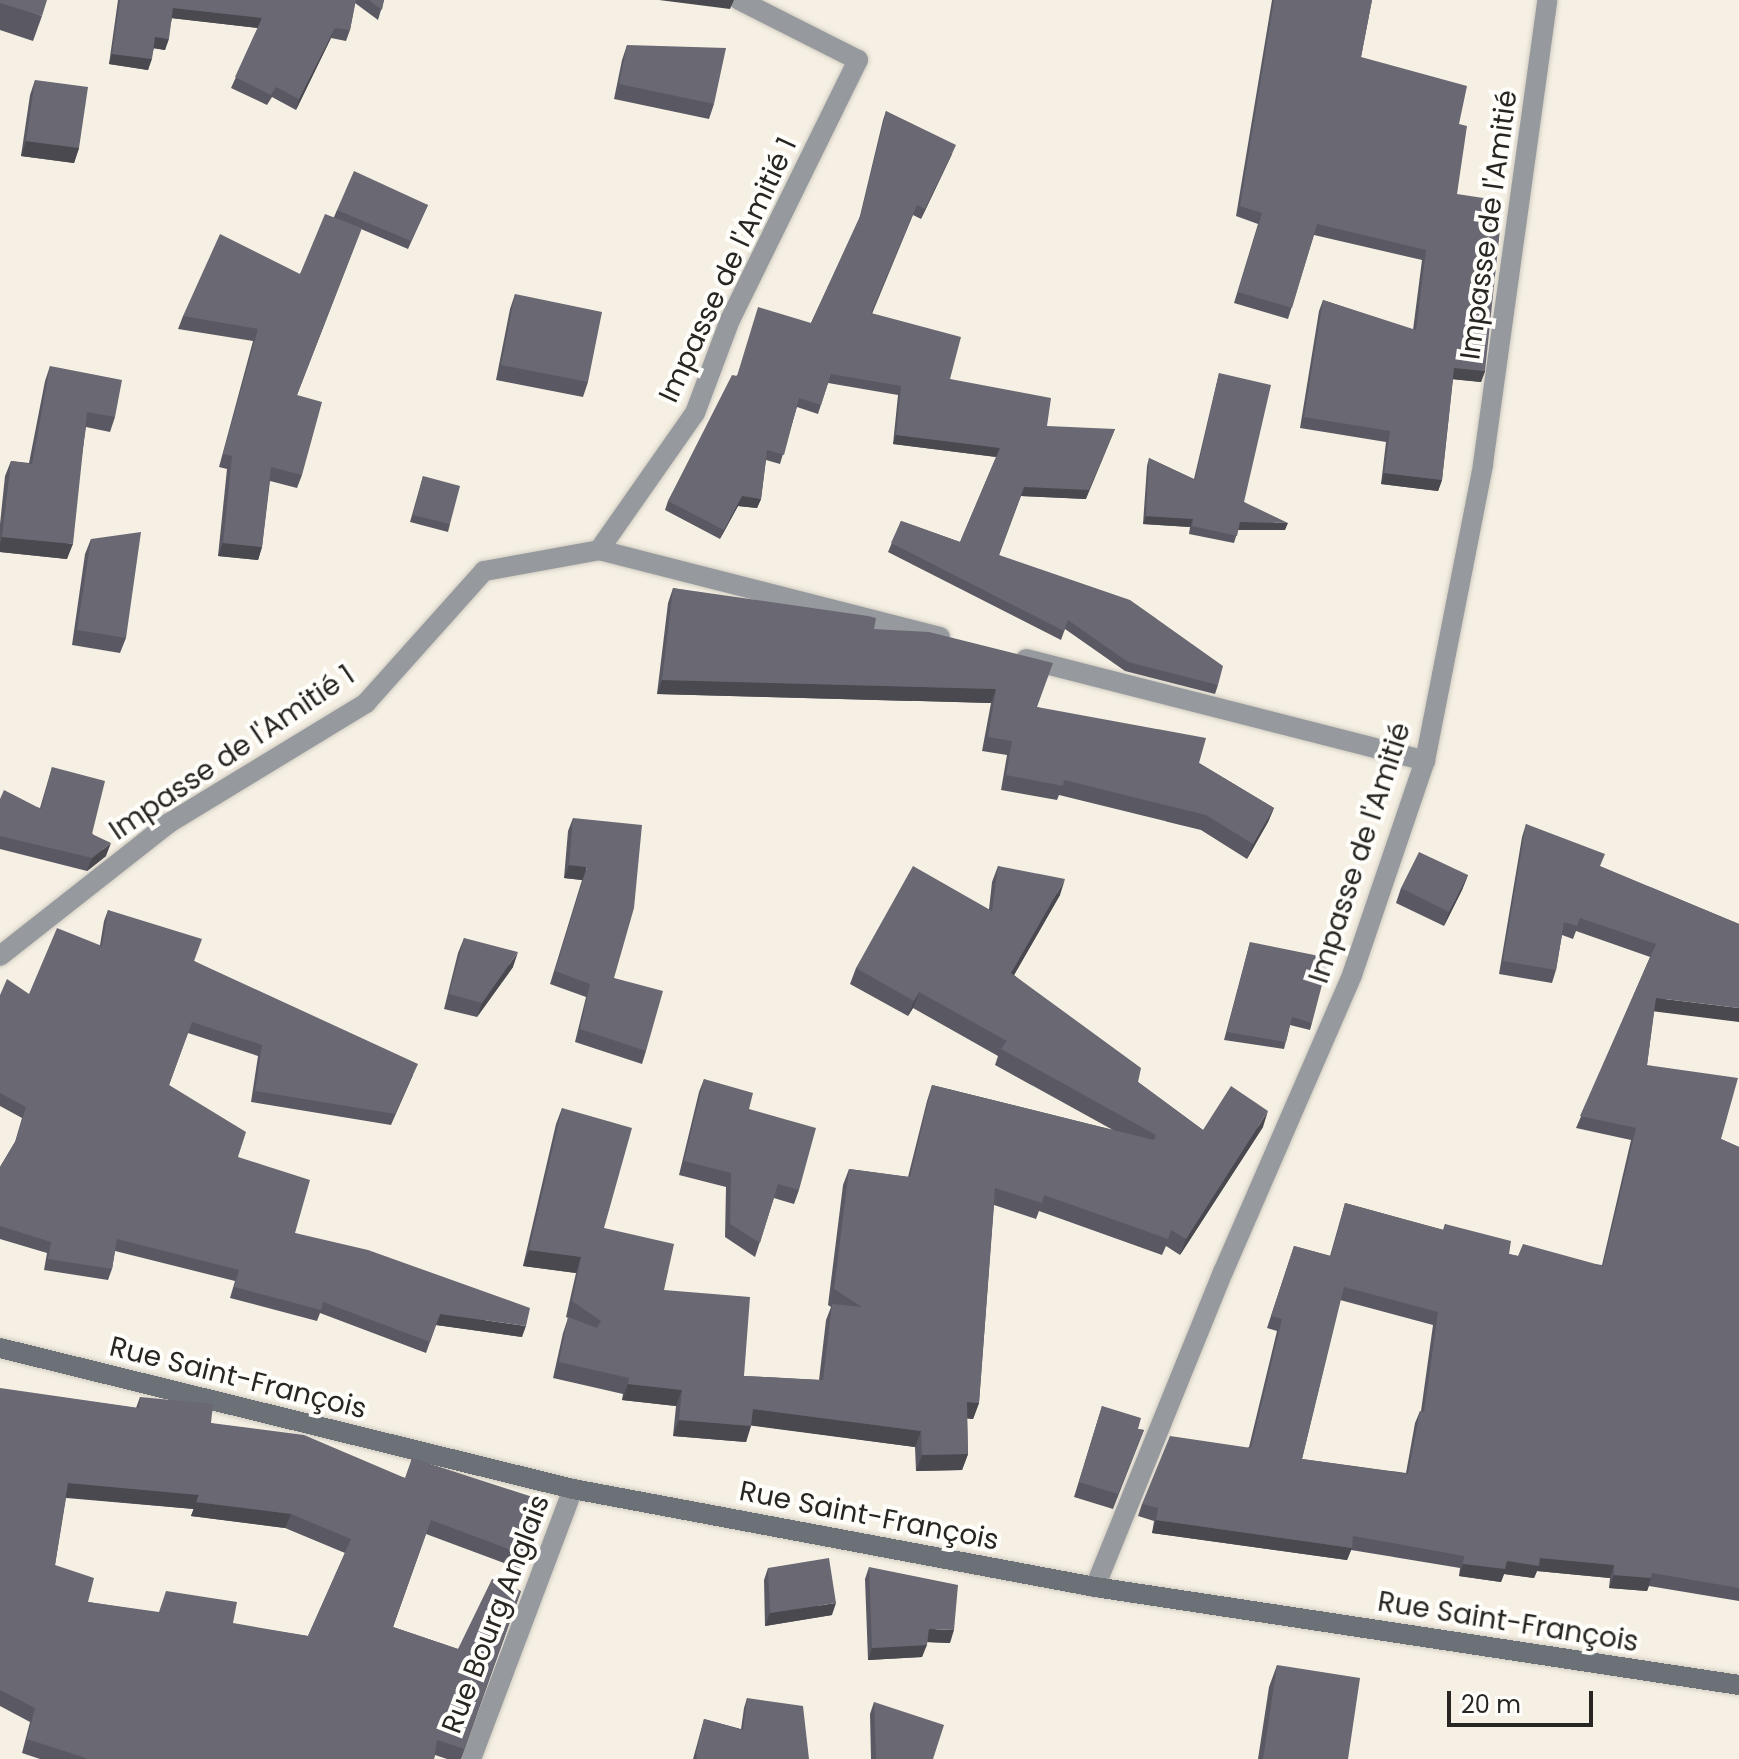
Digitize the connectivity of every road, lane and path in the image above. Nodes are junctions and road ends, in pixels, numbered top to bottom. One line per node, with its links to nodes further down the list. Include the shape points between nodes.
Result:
1 (739, 0): 3 (street, Impasse de l'Amitié 1, via 858,60 730,320 695,413)
2 (1547, 0): 6 (street, Impasse de l'Amitié, via 1483,464)
3 (599, 550): 4 (street); 7 (street, Impasse de l'Amitié 1, via 484,571 366,703 169,823)
4 (966, 644)
5 (1012, 656): 6 (street)
6 (1425, 761): 10 (street, Impasse de l'Amitié, via 1352,975)
7 (0, 956)
8 (0, 1348): 9 (street, Rue Saint-François)
9 (573, 1489): 10 (street, Rue Saint-François); 12 (street, Rue Bourg Anglais)
10 (1095, 1587): 11 (street, Rue Saint-François)
11 (1739, 1685)
12 (471, 1759)

